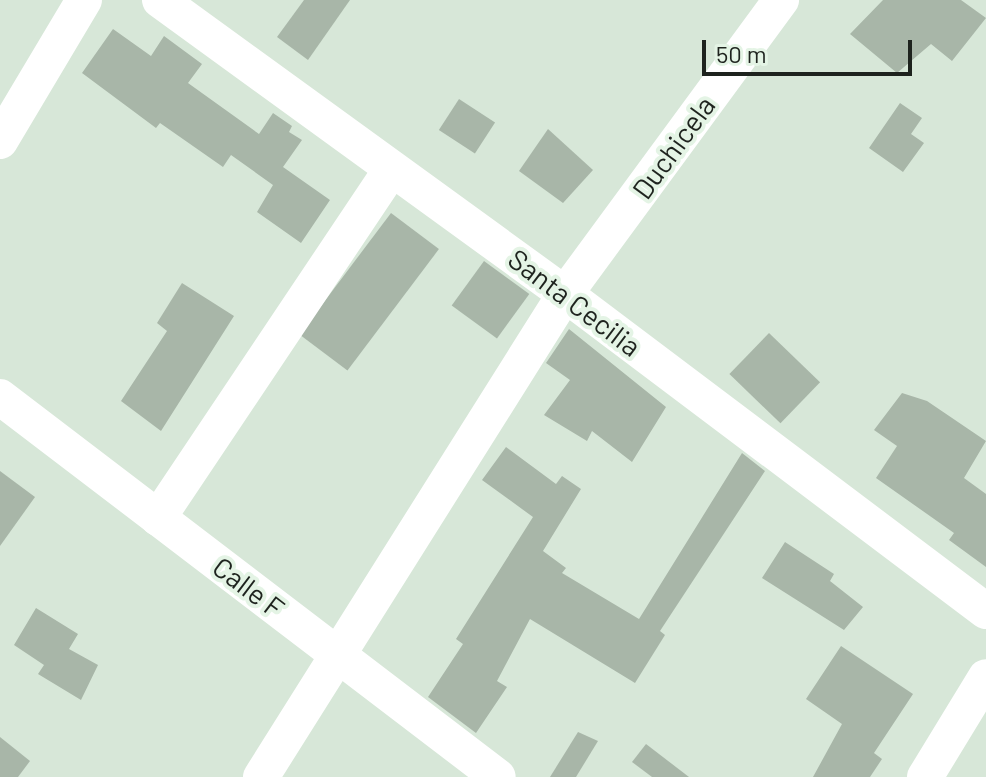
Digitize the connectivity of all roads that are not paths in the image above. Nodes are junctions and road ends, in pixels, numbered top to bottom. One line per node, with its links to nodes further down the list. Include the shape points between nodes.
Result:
1 (84, 0): 4 (street)
2 (160, 0): 5 (street, Santa Cecilia)
3 (781, 0): 6 (street, Duchicela)
4 (0, 141)
5 (392, 169): 6 (street, Santa Cecilia); 8 (street)
6 (565, 294): 9 (street, Santa Cecilia); 10 (street, Duchicela)
7 (0, 397): 8 (street, Calle F)
8 (158, 518): 10 (street, Calle F)
9 (986, 611)
10 (337, 654): 12 (street, Duchicela); 13 (street, Calle F)
11 (986, 677): 14 (street)
12 (261, 777)
13 (498, 777)
14 (925, 777)

